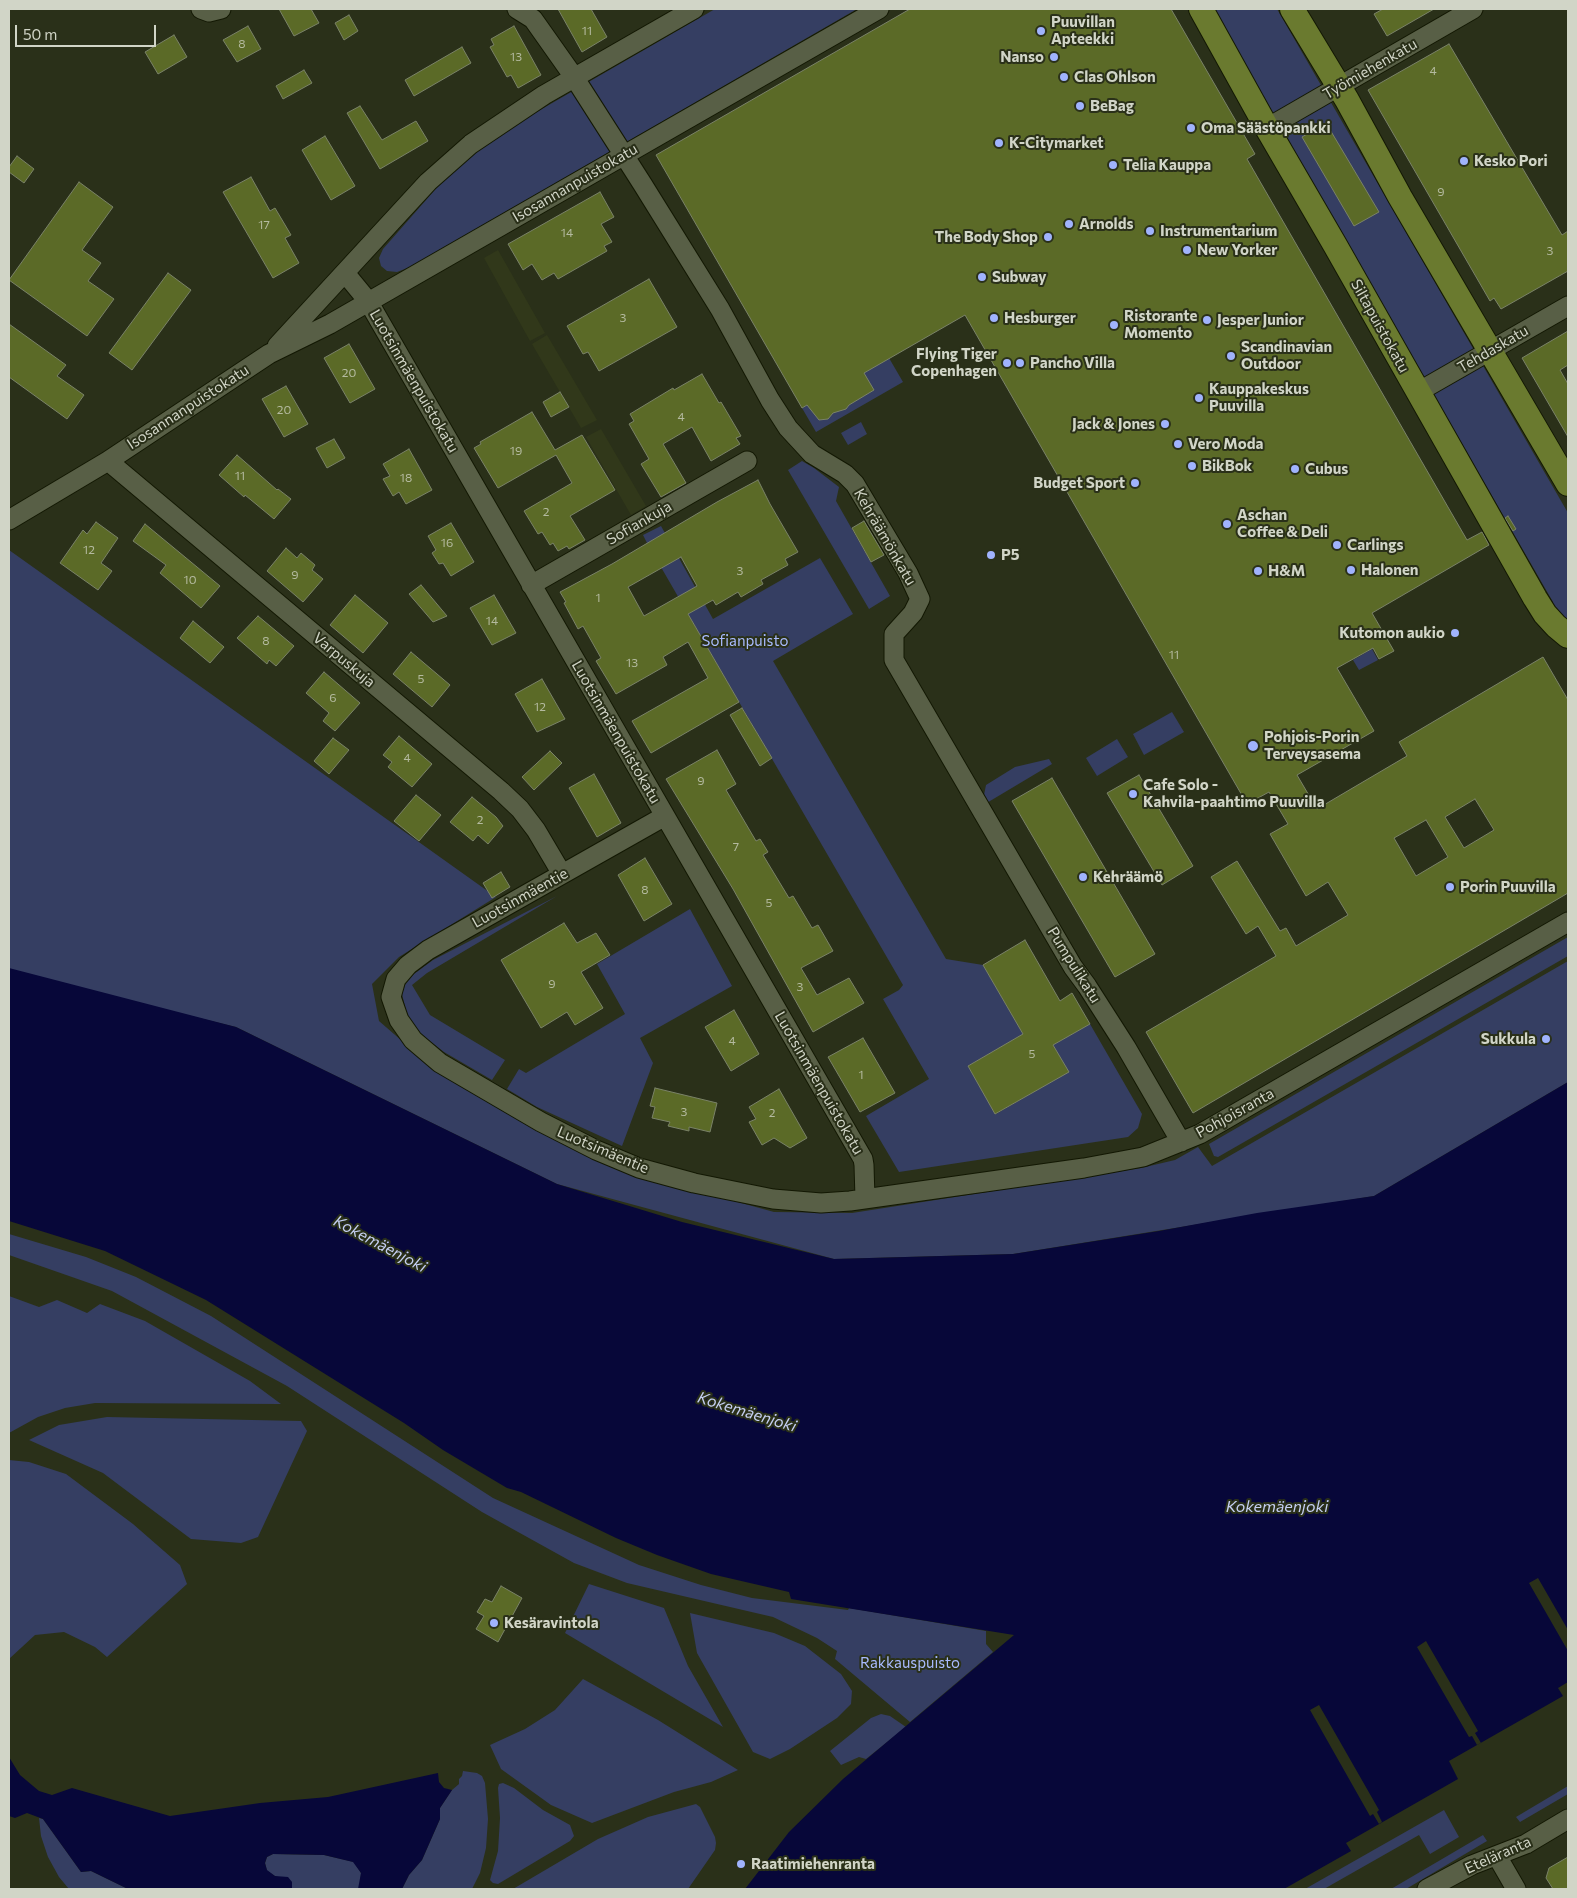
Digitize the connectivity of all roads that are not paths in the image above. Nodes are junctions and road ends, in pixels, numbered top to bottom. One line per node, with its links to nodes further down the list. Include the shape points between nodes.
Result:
1 (201, 9): 2 (street, via 209,12)
2 (222, 9)
3 (518, 9): 9 (street, via 533,19)
4 (694, 9): 9 (street, Isosannanpuistokatu)
5 (1201, 9): 11 (main road, Siltapuistokatu)
6 (1292, 9): 10 (main road)
7 (1473, 9): 10 (street, Työmiehenkatu)
8 (869, 11): 12 (street, Isosannanpuistokatu)
9 (574, 77): 12 (street); 13 (street, Isosannanpuistokatu, via 496,126 448,162)
10 (1339, 86): 11 (street, Työmiehenkatu); 16 (main road)
11 (1267, 128): 18 (main road, Siltapuistokatu)
12 (624, 156): 14 (street, Isosannanpuistokatu); 25 (street, Kehräämönkatu, via 720,309 788,428 812,454 855,484 908,572 920,599 894,634 894,660)
13 (345, 273): 14 (street, Luotsinmäenpuistokatu); 17 (street, Isosannanpuistokatu)
14 (368, 301): 17 (street, Isosannanpuistokatu); 23 (street, Luotsinmäenpuistokatu)
15 (1568, 306): 16 (street, Tehdaskatu)
16 (1490, 350): 18 (street, Tehdaskatu); 21 (main road)
17 (269, 354): 19 (street, Isosannanpuistokatu)
18 (1418, 392): 24 (main road, Siltapuistokatu, via 1545,614)
19 (108, 461): 22 (street, Isosannanpuistokatu); 27 (street, Varpuskuja, via 501,791 520,809)
20 (747, 461): 23 (street, Sofiankuja)
21 (1568, 484)
22 (9, 520)
23 (531, 585): 26 (street, Luotsinmäenpuistokatu)
24 (1568, 636)
25 (967, 786): 30 (street, Pumpulikatu)
26 (665, 816): 27 (street, Luotsinmäentie); 31 (street, Luotsinmäenpuistokatu, via 863,1159)
27 (562, 874): 29 (street, Luotsinmäentie, via 428,950 396,979)
28 (1568, 922): 30 (street, Pohjoisranta, via 1209,1129)
29 (391, 997): 31 (street, Luotsimäentie, via 399,1020 413,1040 440,1062 541,1122 596,1150 639,1168 773,1200 821,1203)
30 (1181, 1142): 31 (street, Pohjoisranta, via 1143,1157)
31 (865, 1199)
32 (1568, 1819): 33 (street, Eteläranta, via 1526,1844)
33 (1497, 1856): 34 (street, Eteläranta); 35 (street)
34 (1427, 1889)
35 (1516, 1889)

